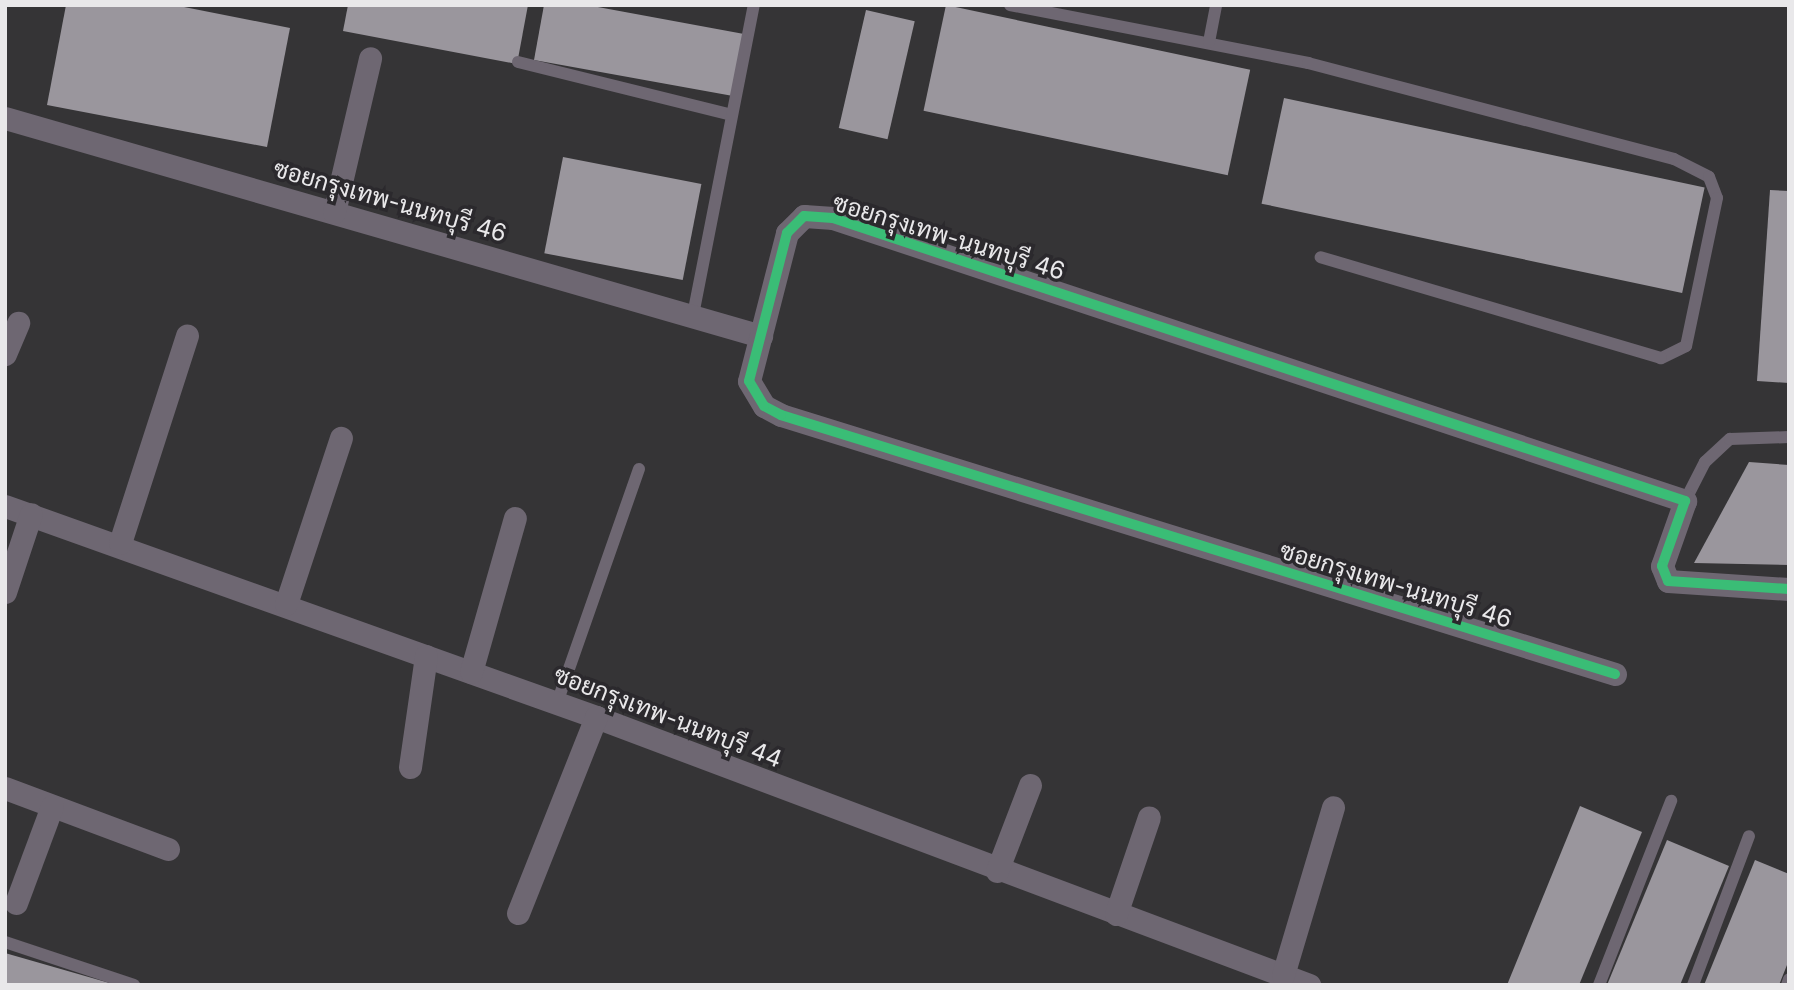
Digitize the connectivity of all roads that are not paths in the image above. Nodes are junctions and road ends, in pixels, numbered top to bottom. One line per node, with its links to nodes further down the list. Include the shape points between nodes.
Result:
1 (754, 5): 7 (lane)
2 (1010, 5): 4 (lane)
3 (1216, 5): 4 (lane)
4 (1209, 42): 10 (lane, via 1674,159 1709,177 1717,198 1686,346 1661,358)
5 (370, 58): 9 (street)
6 (518, 62): 7 (lane)
7 (732, 115): 11 (lane)
8 (5, 118): 9 (street, ซอยกรุงเทพ-นนทบุรี 46)
9 (334, 212): 11 (street, ซอยกรุงเทพ-นนทบุรี 46)
10 (1321, 257)
11 (693, 315): 14 (street, ซอยกรุงเทพ-นนทบุรี 46)
12 (18, 323): 15 (street)
13 (187, 336): 23 (street)
14 (761, 336): 19 (street, ซอยกรุงเทพ-นนทบุรี 46, via 787,233 804,216 833,218); 29 (street, ซอยกรุงเทพ-นนทบุรี 46, via 749,381 764,406 781,415)
15 (5, 354)
16 (1789, 437): 19 (lane, via 1730,439 1705,462)
17 (341, 438): 26 (street)
18 (639, 469): 30 (lane)
19 (1685, 501): 24 (street, via 1662,566 1668,581)
20 (5, 506): 21 (street, ซอยกรุงเทพ-นนทบุรี 44)
21 (31, 514): 23 (street, ซอยกรุงเทพ-นนทบุรี 44); 25 (street)
22 (515, 519): 28 (street)
23 (120, 543): 26 (street, ซอยกรุงเทพ-นนทบุรี 44)
24 (1789, 589)
25 (5, 592)
26 (286, 604): 27 (street, ซอยกรุงเทพ-นนทบุรี 44)
27 (426, 656): 28 (street, ซอยกรุงเทพ-นนทบุรี 44); 32 (street)
28 (471, 672): 30 (street, ซอยกรุงเทพ-นนทบุรี 44)
29 (1615, 674)
30 (557, 703): 31 (street, ซอยกรุงเทพ-นนทบุรี 44)
31 (596, 717): 41 (street, ซอยกรุงเทพ-นนทบุรี 44); 43 (street)
32 (410, 767)
33 (1030, 785): 41 (street)
34 (5, 788): 36 (street)
35 (1671, 801): 50 (lane)
36 (52, 806): 40 (street); 42 (street)
37 (1333, 807): 46 (street)
38 (1149, 817): 44 (street)
39 (1749, 836): 51 (lane)
40 (168, 849)
41 (997, 871): 44 (street, ซอยกรุงเทพ-นนทบุรี 44)
42 (16, 903)
43 (518, 913)
44 (1116, 915): 46 (street, ซอยกรุงเทพ-นนทบุรี 44)
45 (5, 942): 48 (lane)
46 (1283, 975): 49 (street, ซอยกรุงเทพ-นนทบุรี 44)
47 (1789, 979): 52 (lane)
48 (132, 984)
49 (1309, 985)
50 (1598, 985)
51 (1693, 985)
52 (1787, 985)

